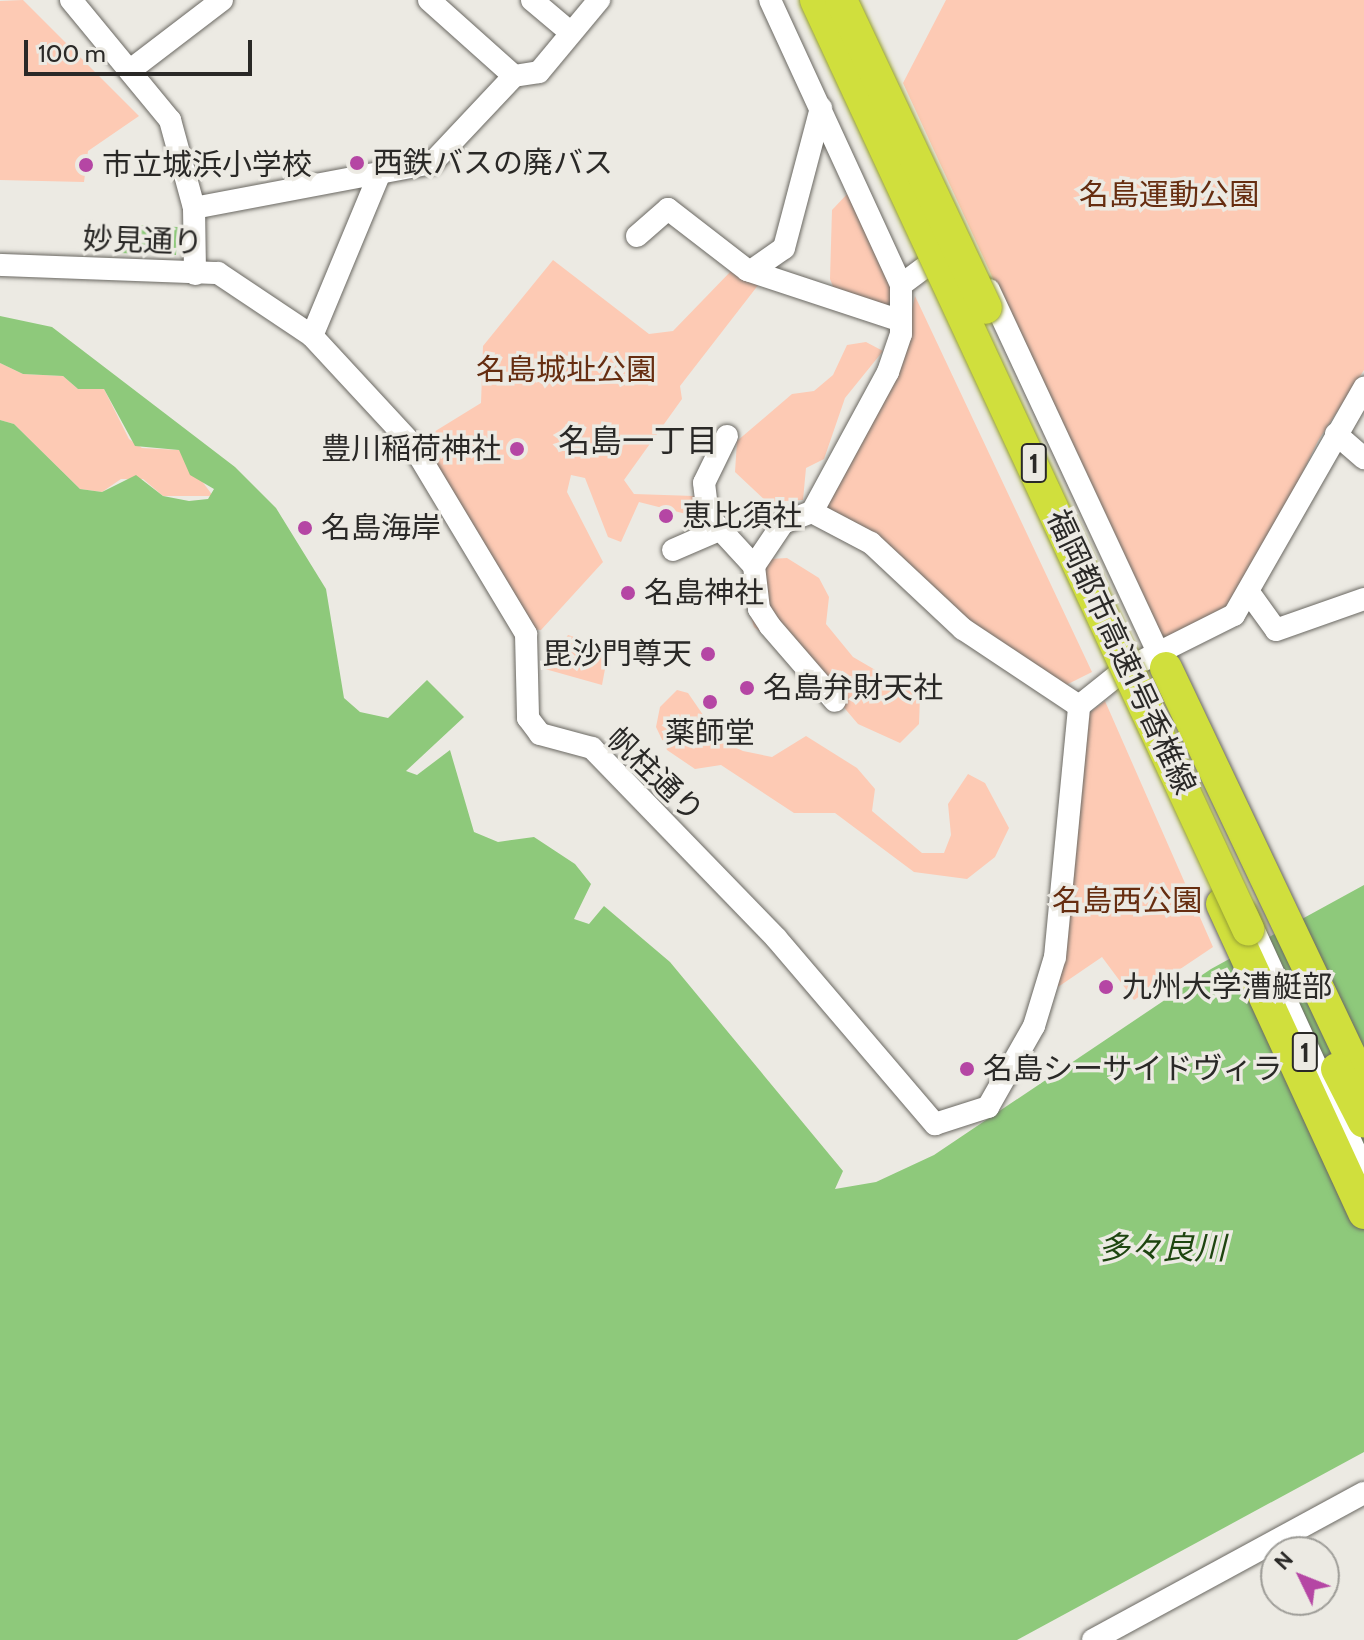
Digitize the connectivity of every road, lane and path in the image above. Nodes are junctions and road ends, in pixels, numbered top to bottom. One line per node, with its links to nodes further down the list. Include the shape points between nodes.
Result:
1 (71, 0): 11 (street)
2 (222, 0): 11 (street)
3 (429, 0): 12 (street)
4 (532, 0): 10 (street)
5 (599, 0): 10 (street)
6 (770, 0): 13 (street)
7 (807, 0): 18 (street)
8 (816, 0): 44 (highway, 福岡都市高速1号香椎線 / 1, bridge)
9 (844, 0): 17 (street); 43 (highway, 福岡都市高速1号香椎線 / 1, bridge, via 1165,714)
10 (571, 33): 12 (street, via 539,72)
11 (133, 68): 15 (street, via 170,120)
12 (514, 76): 14 (street, via 432,163)
13 (821, 108): 20 (street, via 784,248); 22 (street)
14 (380, 173): 15 (street); 24 (street)
15 (194, 208): 21 (street)
16 (637, 236): 20 (street, via 668,209)
17 (965, 241): 18 (street); 35 (street)
18 (929, 260): 22 (street); 36 (street)
19 (0, 265): 21 (street, 妙見通り)
20 (751, 271): 23 (street)
21 (195, 274): 24 (street, 妙見通り, via 218,273)
22 (901, 285): 23 (street)
23 (901, 321): 29 (street, via 888,372 840,449)
24 (312, 336): 39 (street, 帆柱通り, via 412,444 526,634 528,718 540,734 592,748 776,938 935,1124 988,1107 1034,1026 1055,957 1055,851)
25 (1364, 388): 26 (street)
26 (1336, 434): 28 (street); 33 (street)
27 (727, 436): 30 (street, via 704,483 703,502)
28 (1364, 458)
29 (812, 512): 32 (street, via 783,523); 39 (street, via 871,543 963,629)
30 (717, 531): 31 (street); 32 (street)
31 (673, 550)
32 (754, 566): 37 (street, via 759,609)
33 (1250, 594): 34 (street, via 1276,630); 35 (street, via 1234,615)
34 (1364, 599)
35 (1163, 661): 36 (street); 40 (highway)
36 (1124, 670): 38 (street); 39 (street)
37 (835, 701)
38 (1137, 704): 40 (highway)
39 (1079, 706)
40 (1258, 919): 41 (highway); 42 (street); 44 (street); 45 (highway)
41 (1364, 1085)
42 (1364, 1106)
43 (1364, 1122)
44 (1364, 1172)
45 (1364, 1213)
46 (1364, 1493): 47 (street)
47 (1093, 1640)

